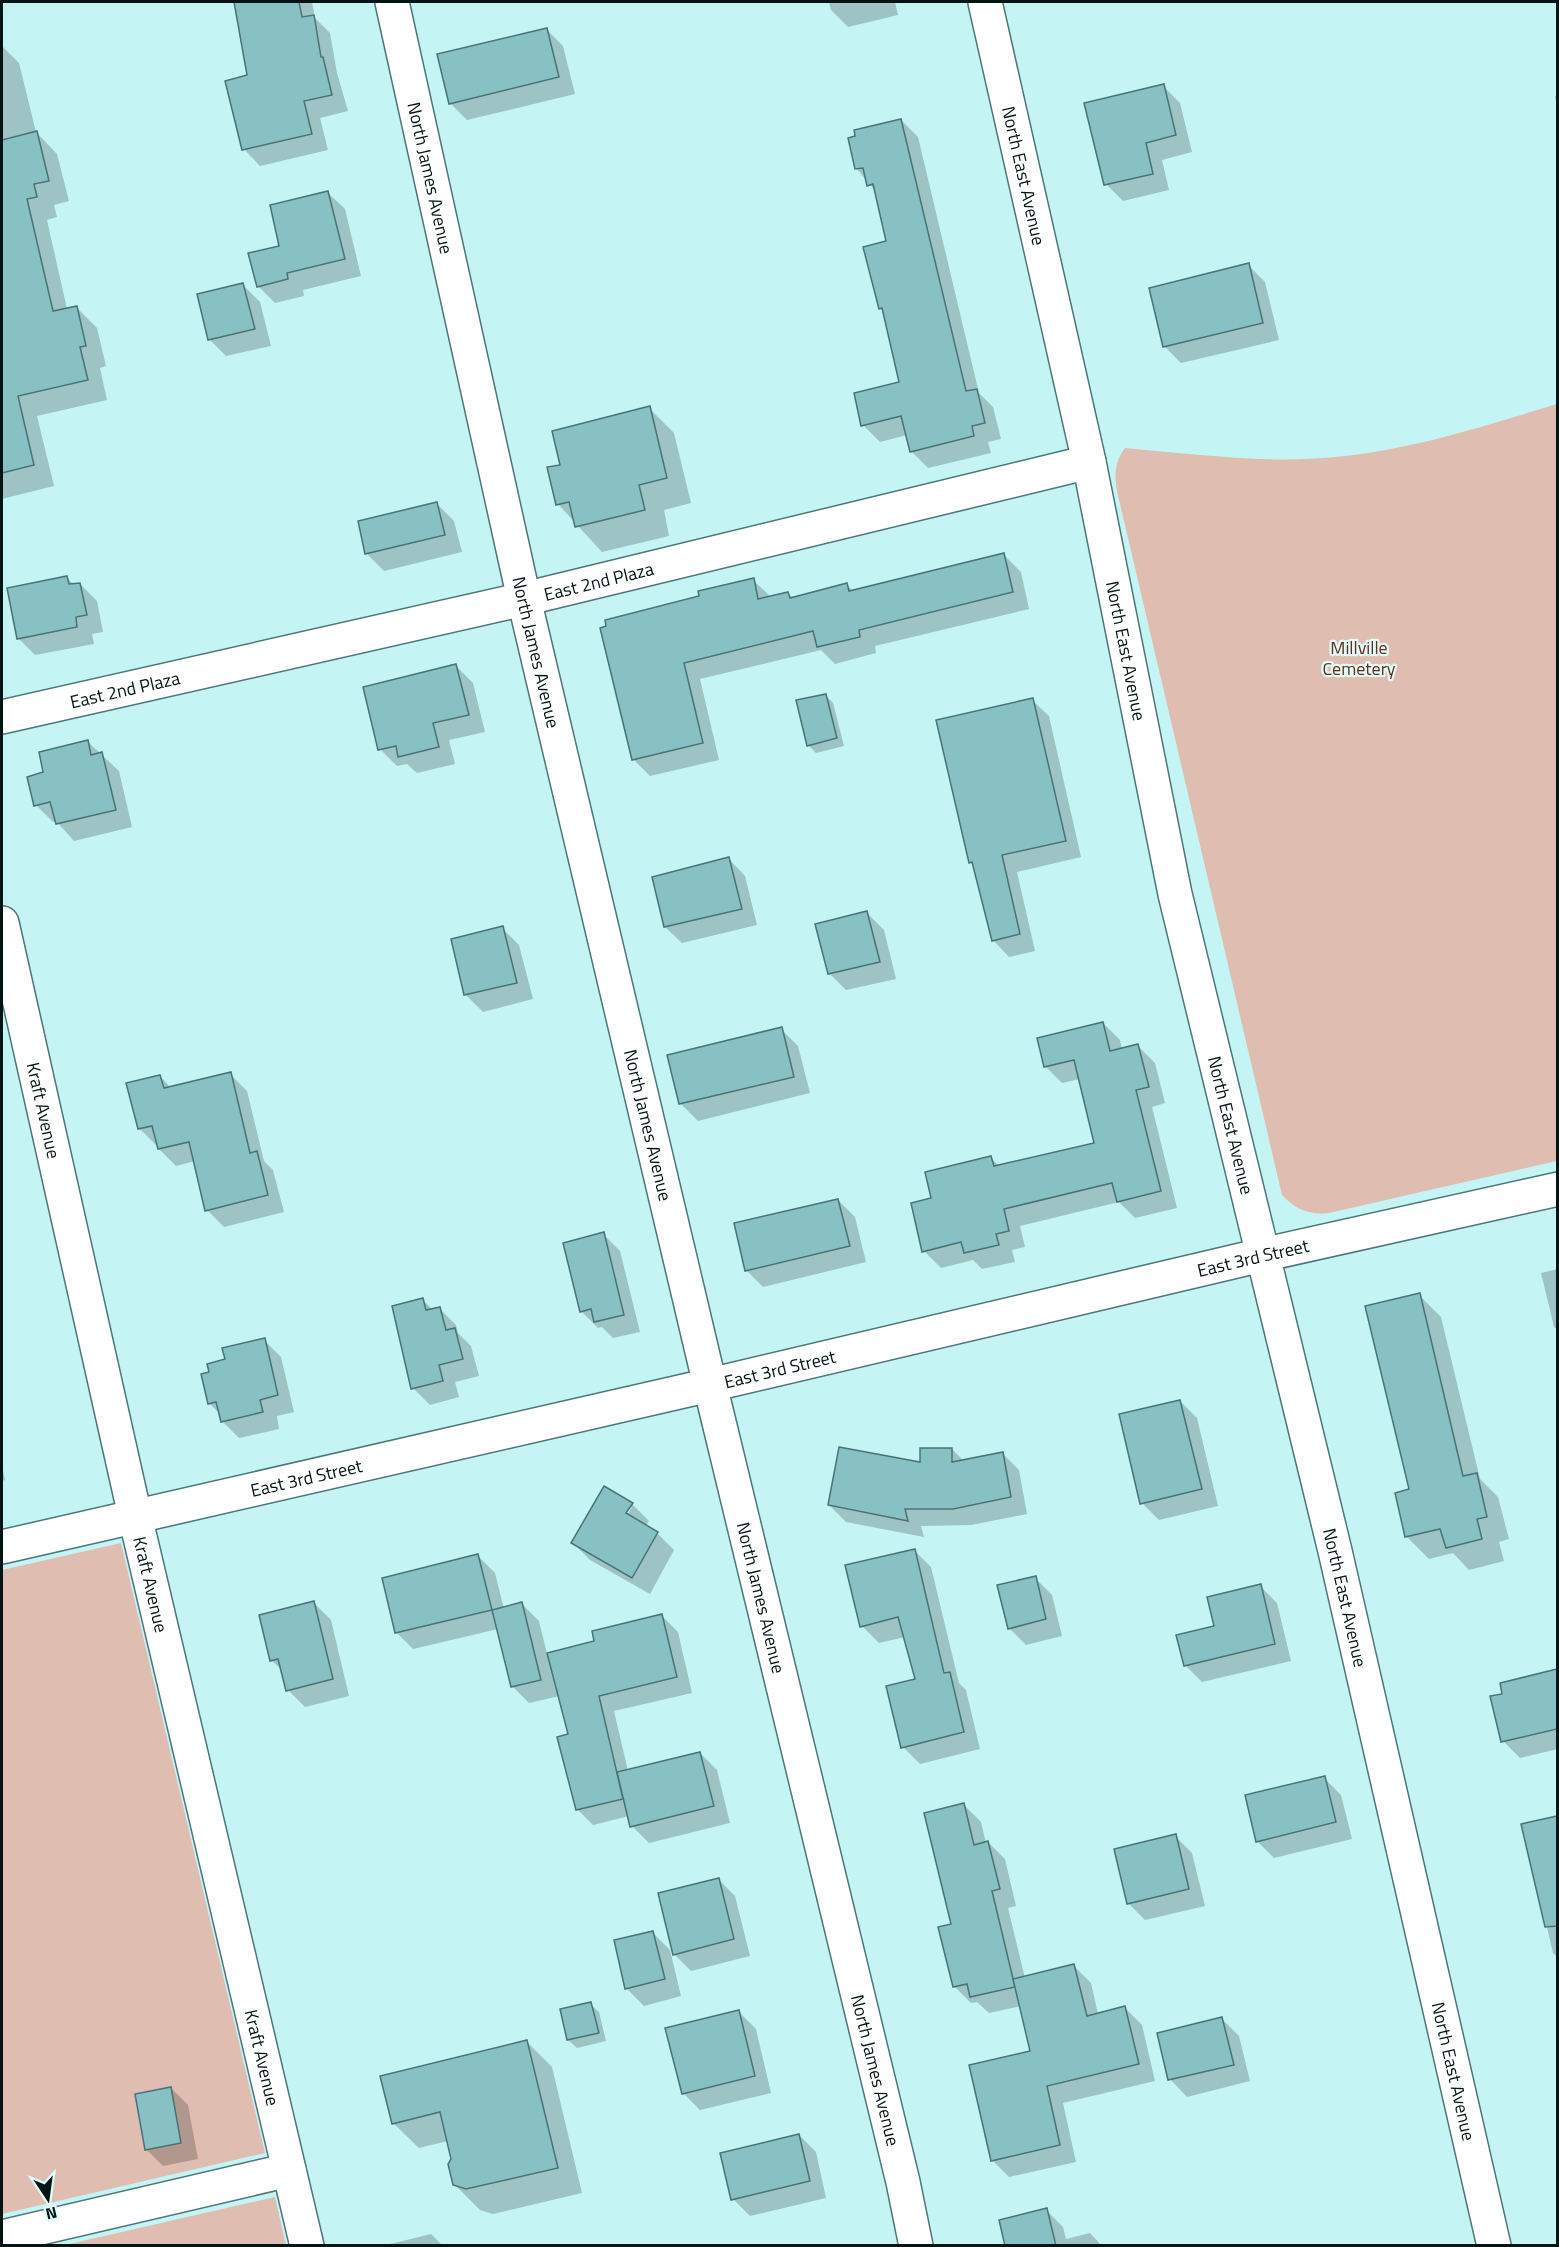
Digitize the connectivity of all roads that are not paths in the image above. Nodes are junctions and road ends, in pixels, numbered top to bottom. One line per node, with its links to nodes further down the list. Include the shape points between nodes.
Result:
1 (392, 2): 4 (street, North James Avenue)
2 (985, 2): 3 (street, North East Avenue)
3 (1089, 462): 4 (street, East 2nd Plaza); 8 (street, North East Avenue, via 1175,894)
4 (524, 599): 5 (street, East 2nd Plaza); 9 (street, North James Avenue)
5 (2, 717)
6 (2, 923): 10 (street, Kraft Avenue)
7 (1557, 1189): 8 (street, East 3rd Street)
8 (1262, 1255): 9 (street, East 3rd Street); 16 (street, North East Avenue, via 1335,1551)
9 (710, 1385): 10 (street, East 3rd Street); 15 (street, North James Avenue)
10 (135, 1516): 11 (street, East 3rd Street); 12 (street, Kraft Avenue)
11 (2, 1547)
12 (289, 2170): 13 (street); 14 (street, Kraft Avenue)
13 (2, 2237)
14 (307, 2246)
15 (916, 2246)
16 (1494, 2246)

